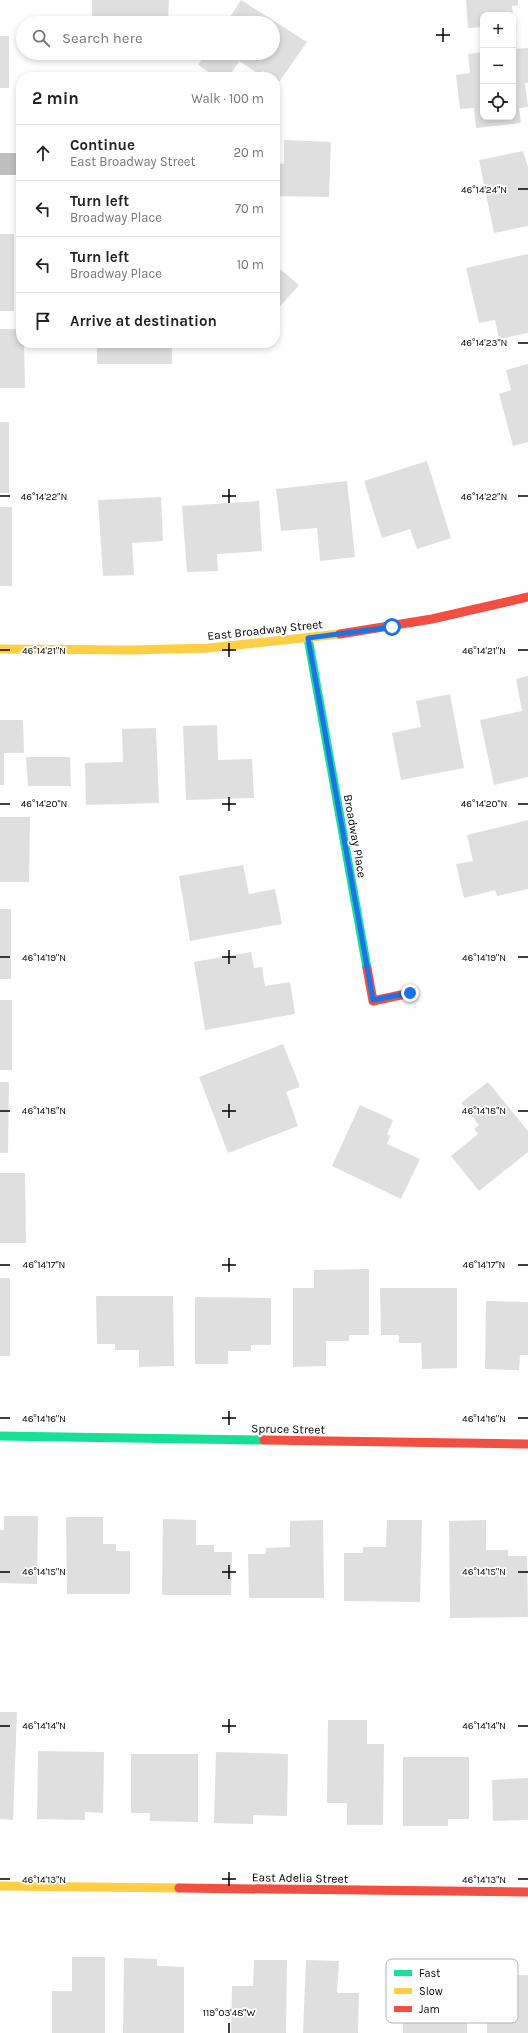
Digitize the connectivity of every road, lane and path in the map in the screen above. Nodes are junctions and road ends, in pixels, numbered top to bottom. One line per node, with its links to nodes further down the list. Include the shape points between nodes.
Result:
1 (0, 164): 2 (street)
2 (16, 164)
3 (528, 597): 4 (street, East Broadway Street, via 480,610 392,627)
4 (308, 638): 5 (street, East Broadway Street, via 210,648); 6 (street, Broadway Place, via 373,1000)
5 (0, 649)
6 (410, 993)
7 (0, 1436): 8 (street, Spruce Street)
8 (528, 1444)
9 (0, 1886): 10 (street, East Adelia Street)
10 (528, 1892)

